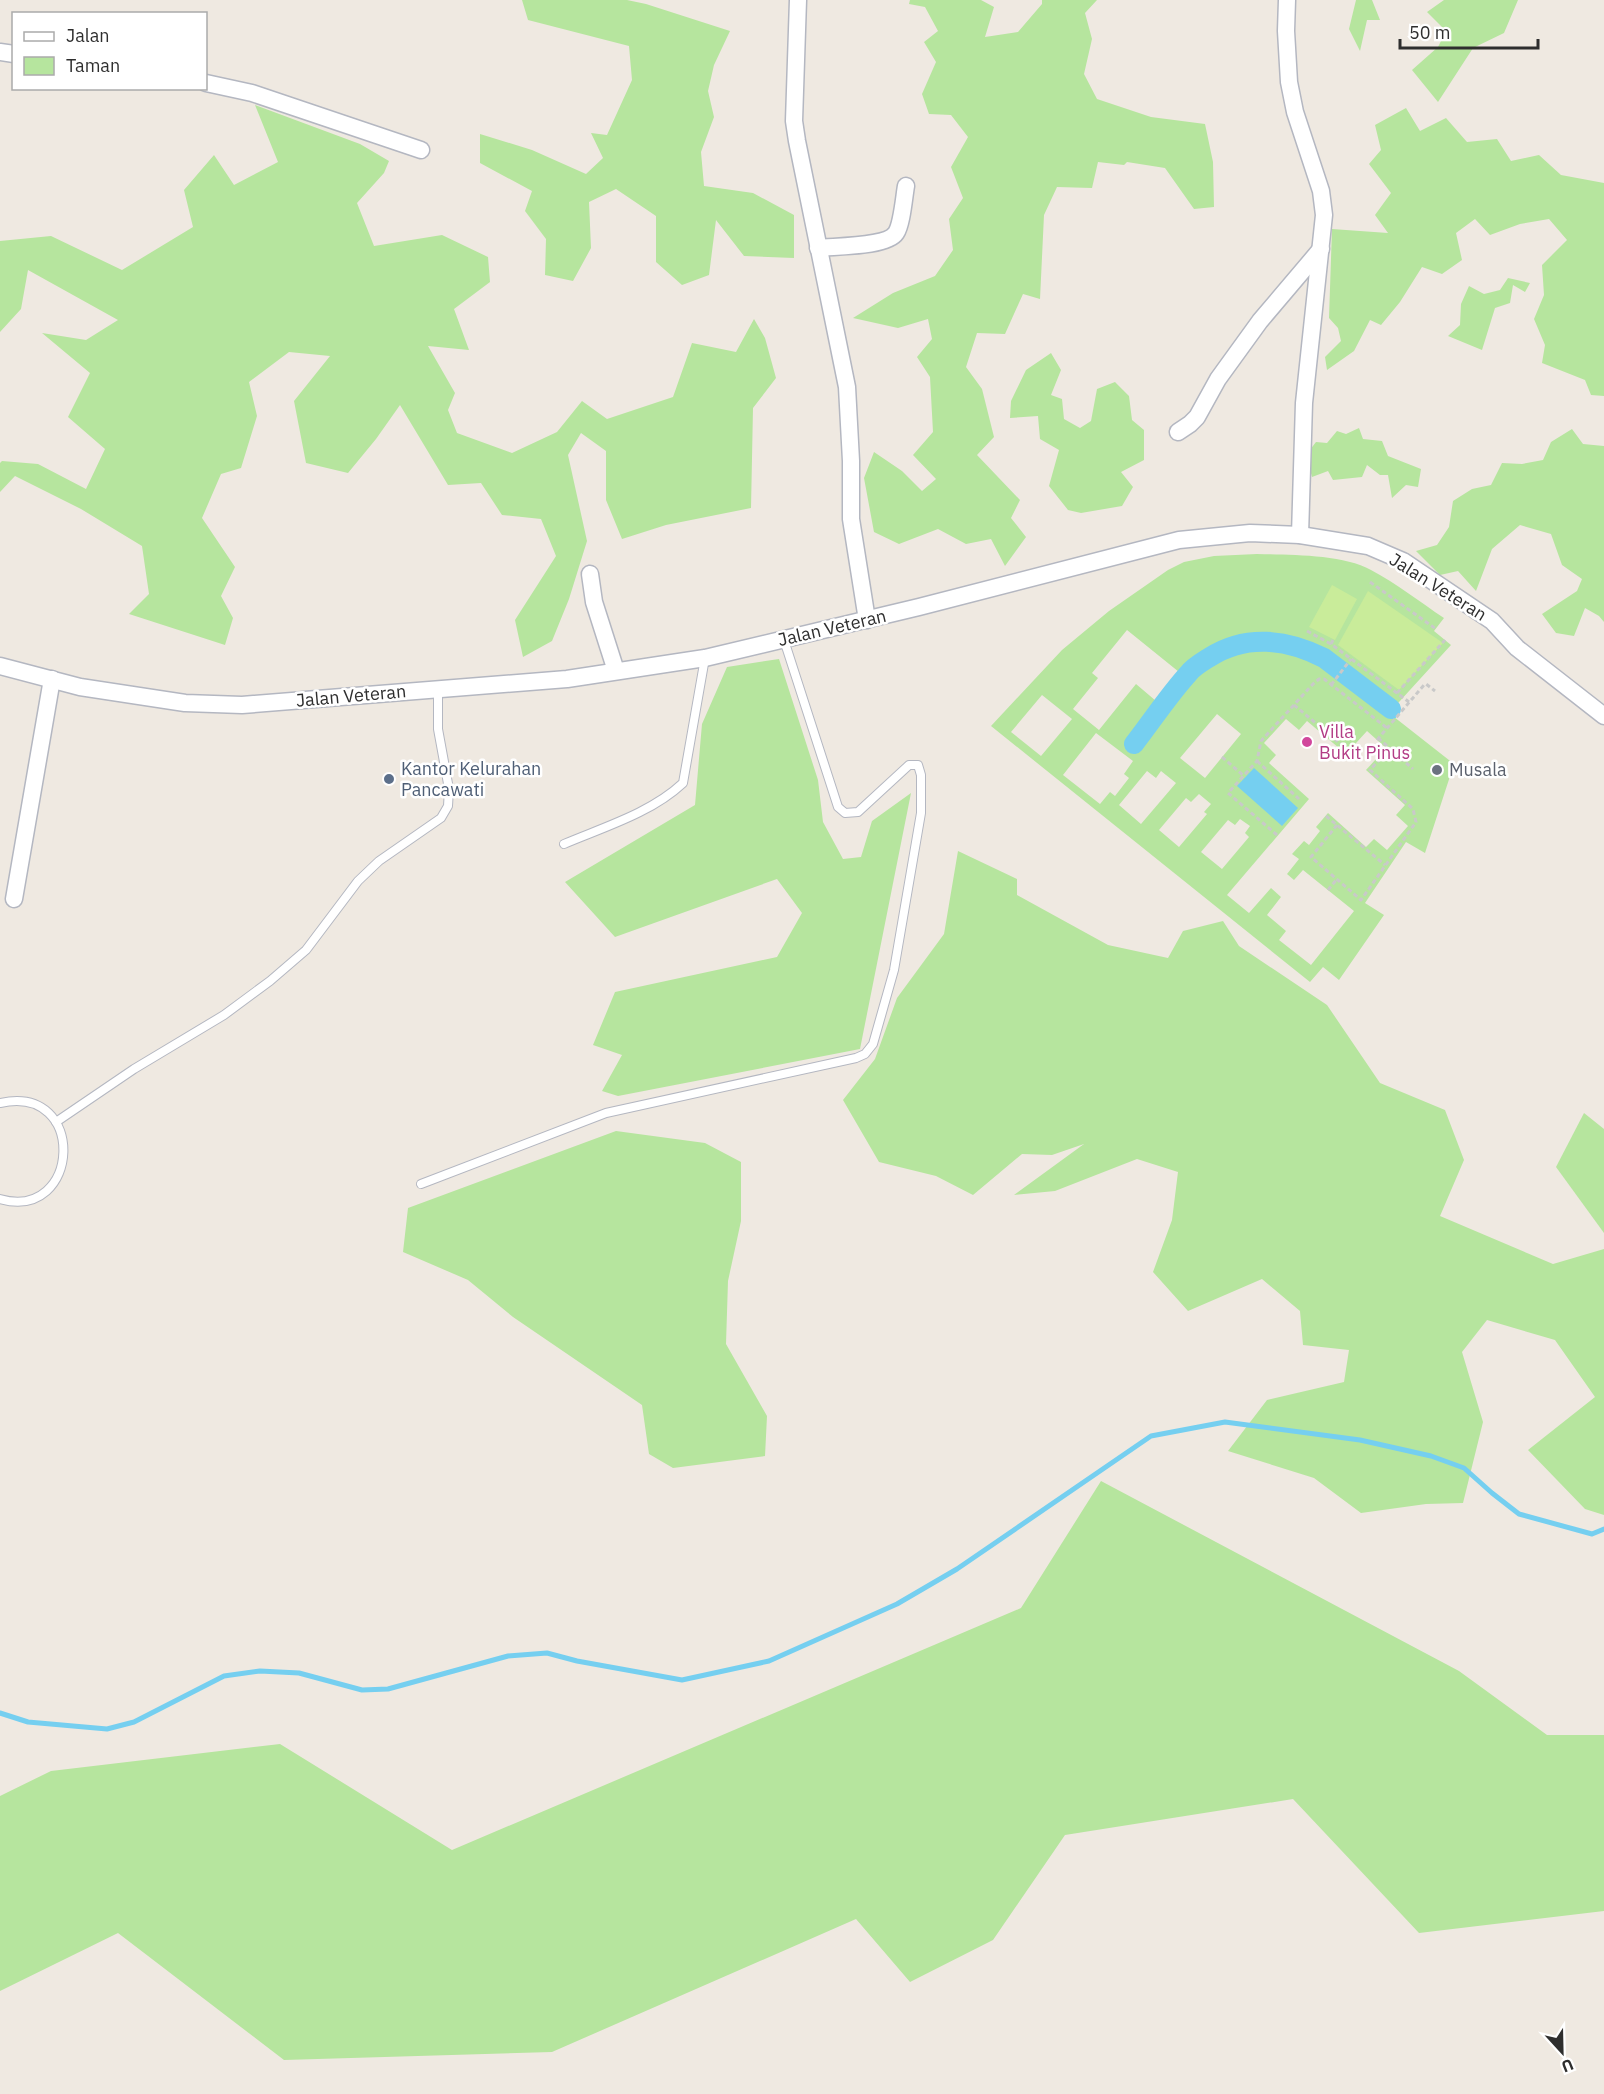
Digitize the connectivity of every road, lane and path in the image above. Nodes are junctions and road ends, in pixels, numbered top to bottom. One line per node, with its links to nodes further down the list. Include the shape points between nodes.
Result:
1 (798, 0): 6 (street, via 794,121)
2 (1287, 0): 7 (street, via 1289,82 1321,191)
3 (207, 83): 4 (street, via 252,93)
4 (421, 150)
5 (906, 186): 6 (street, via 898,228 890,239)
6 (818, 248): 12 (street, via 847,387 851,519)
7 (1321, 249): 8 (street, via 1260,321 1218,379 1197,417); 9 (street, via 1304,403)
8 (1178, 432)
9 (1300, 535): 12 (street, Jalan Veteran, via 1250,533 1179,540); 30 (street, Jalan Veteran, via 1368,546 1403,561 1492,621 1517,648)
10 (590, 574): 22 (street, via 594,602)
11 (1370, 582): 13 (path)
12 (867, 620): 15 (street, Jalan Veteran)
13 (1436, 629)
14 (1307, 631): 18 (path)
15 (784, 640): 19 (street, Jalan Veteran); 49 (lane, via 838,807 845,813 858,812 909,765 918,765 921,775 921,813 894,970 873,1044 856,1058 606,1113)
16 (1333, 640): 18 (path)
17 (1445, 640): 27 (path)
18 (1331, 644): 20 (path)
19 (705, 658): 22 (street, Jalan Veteran); 42 (lane, via 683,783 648,808)
20 (1351, 659): 24 (path); 27 (path)
21 (0, 666): 23 (street, Jalan Veteran)
22 (616, 671): 25 (street, Jalan Veteran, via 567,679)
23 (52, 679): 25 (street, Jalan Veteran, via 185,703 242,705); 46 (street)
24 (1331, 685): 29 (path, via 1319,679); 31 (path)
25 (438, 688): 48 (lane, via 438,729 449,789 448,806 441,818 358,881 306,950 270,981 224,1015)
26 (1435, 691): 28 (path, via 1426,684)
27 (1397, 693): 28 (path)
28 (1408, 703): 31 (path)
29 (1294, 705): 32 (path); 35 (path, via 1262,741)
30 (1604, 716)
31 (1387, 728): 33 (path, via 1377,739)
32 (1342, 745)
33 (1390, 748): 36 (path); 43 (path, via 1370,770 1413,809 1416,822)
34 (1222, 757): 37 (path)
35 (1257, 761): 37 (path); 38 (path)
36 (1413, 769)
37 (1244, 776): 41 (path, via 1228,793)
38 (1299, 800)
39 (1326, 816): 40 (path)
40 (1337, 825): 43 (path); 44 (path, via 1311,857)
41 (1277, 835)
42 (564, 844)
43 (1385, 865): 44 (path, via 1361,900)
44 (1337, 879): 45 (path)
45 (1328, 890)
46 (14, 899)
47 (0, 1103): 48 (lane, via 29,1102)
48 (56, 1122): 50 (lane, via 65,1153 53,1184 25,1201)
49 (420, 1184)
50 (0, 1199)

